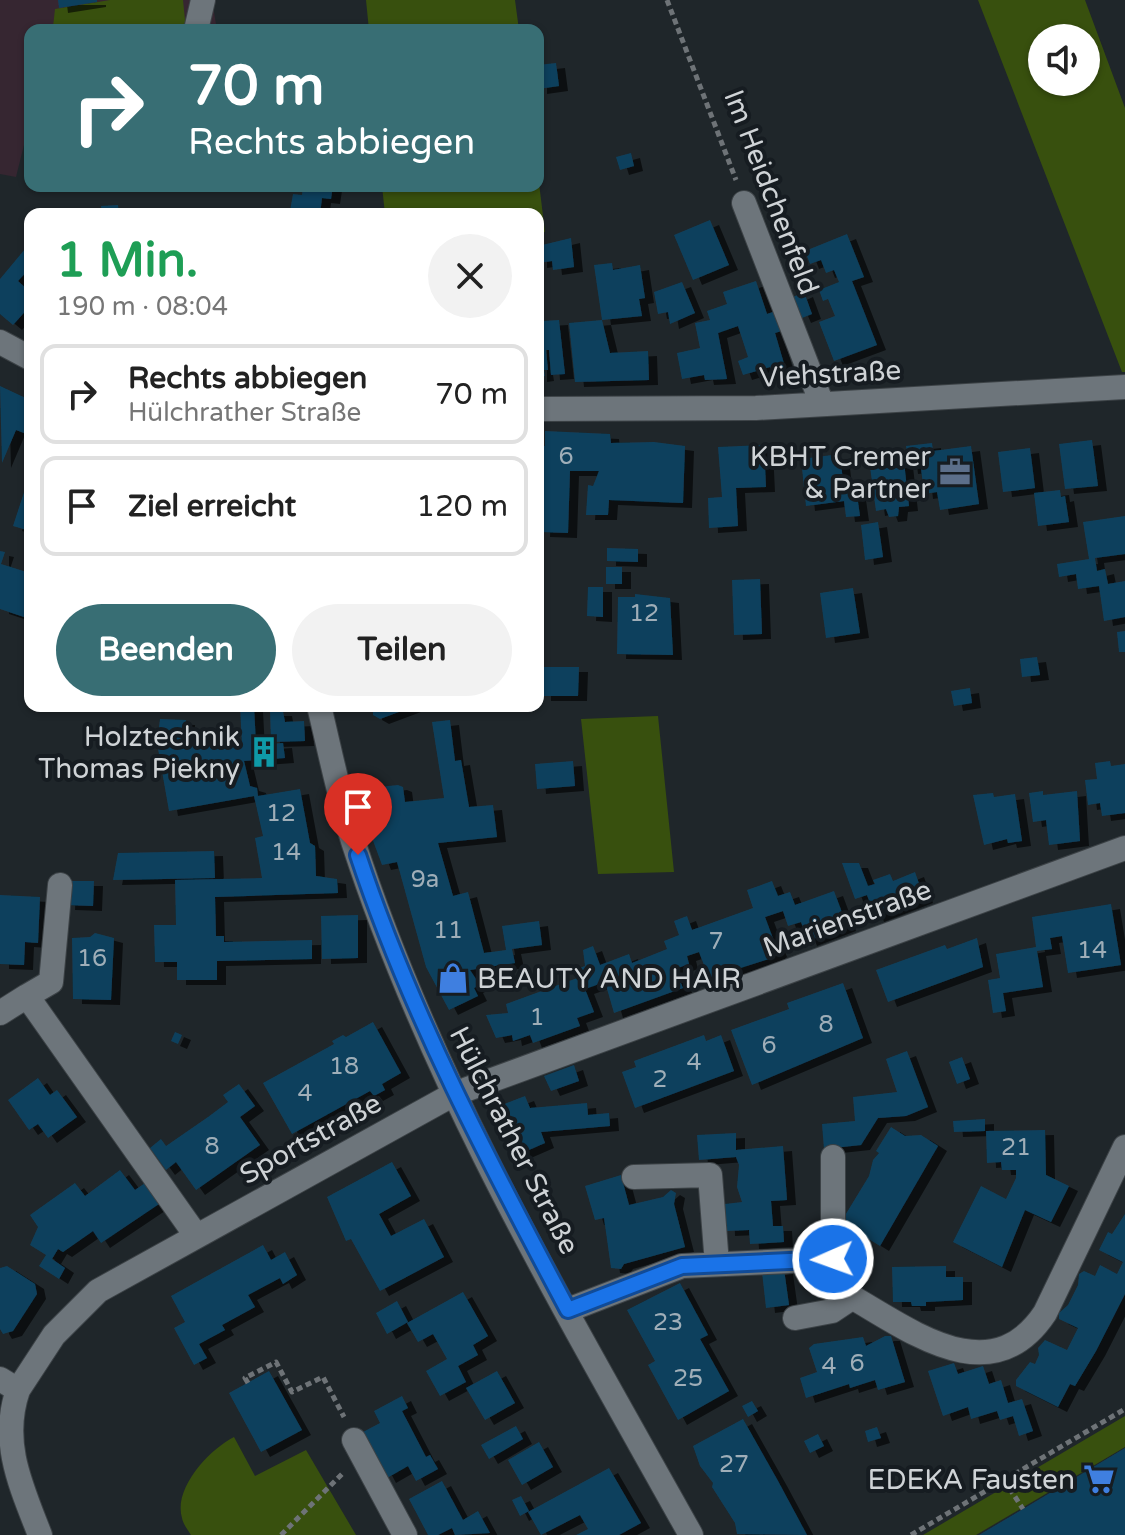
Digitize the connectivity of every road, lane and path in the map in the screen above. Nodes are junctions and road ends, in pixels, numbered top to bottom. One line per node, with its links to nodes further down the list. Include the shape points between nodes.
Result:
1 (203, 0): 3 (street)
2 (667, 0): 4 (path, Im Heidchenfeld)
3 (197, 24)
4 (744, 203): 8 (street, Im Heidchenfeld)
5 (0, 342): 6 (street)
6 (24, 355)
7 (1125, 387): 8 (street, Viehstraße)
8 (822, 404): 9 (street, Viehstraße)
9 (544, 409)
10 (320, 712): 15 (street, Hülchrather Straße, via 363,872)
11 (1125, 848): 15 (street, Marienstraße)
12 (60, 885): 13 (street, via 51,982)
13 (27, 996): 14 (street); 19 (street)
14 (0, 1013)
15 (454, 1094): 19 (street, Sportstraße); 23 (street, Hülchrather Straße)
16 (1125, 1147): 22 (street, via 1045,1313 1028,1333 1009,1344 984,1352 949,1350)
17 (833, 1157): 20 (street)
18 (634, 1177): 21 (street, via 710,1175)
19 (195, 1234): 26 (street, Sportstraße, via 82,1304)
20 (833, 1259): 21 (street); 22 (street, via 847,1277)
21 (717, 1264): 23 (street, via 682,1266)
22 (850, 1296): 24 (street, via 838,1308)
23 (568, 1310): 35 (street, Hülchrather Straße)
24 (795, 1318)
25 (248, 1383): 28 (path, via 245,1378 276,1362 292,1392 323,1377)
26 (9, 1385): 29 (street, Sportstraße)
27 (1125, 1409): 30 (path)
28 (358, 1447): 33 (path); 34 (street)
29 (6, 1466): 32 (street, Sportstraße)
30 (1004, 1480): 31 (path); 36 (path)
31 (1023, 1509)
32 (40, 1535)
33 (281, 1535)
34 (405, 1535)
35 (691, 1535)
36 (911, 1535)

